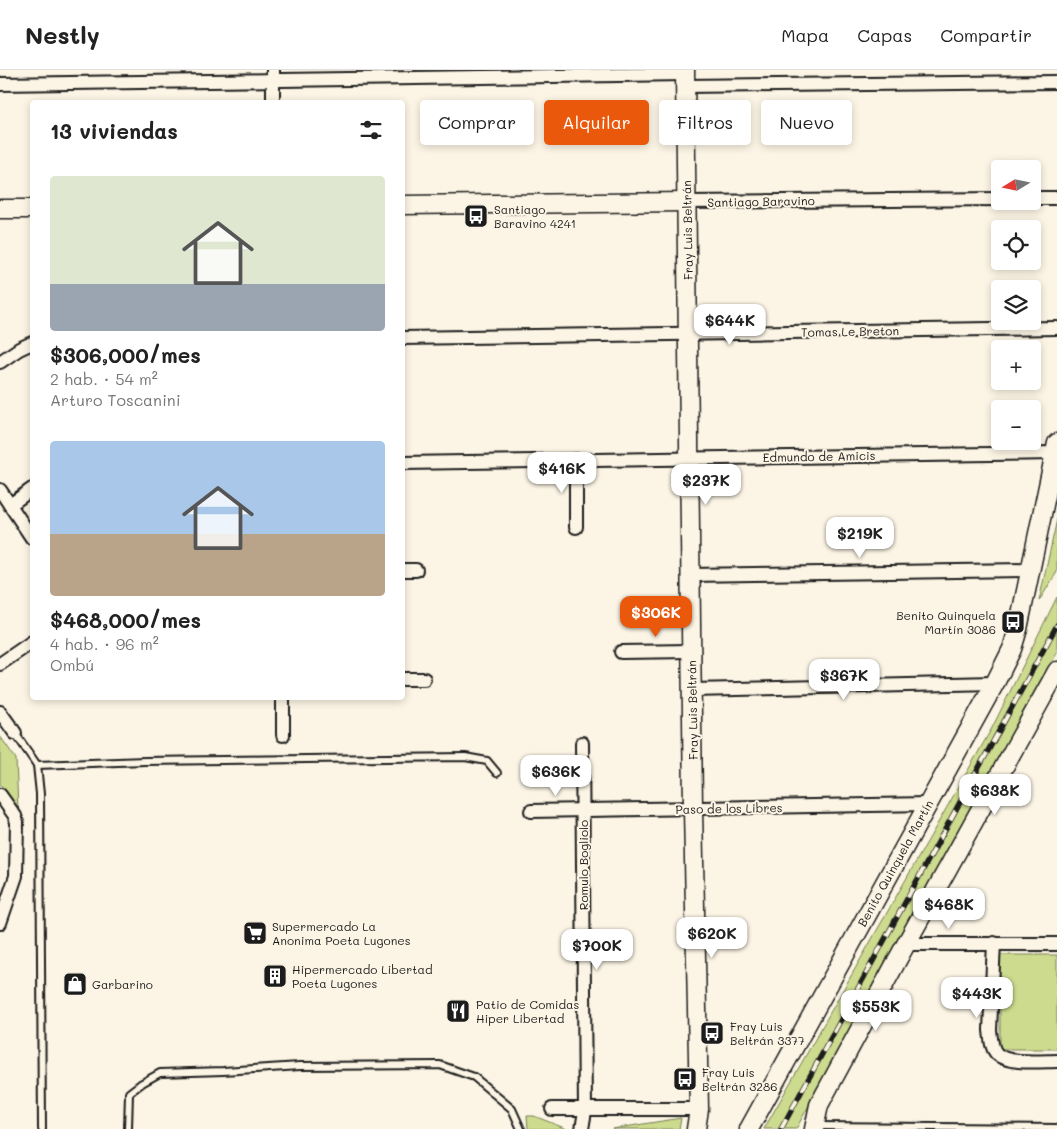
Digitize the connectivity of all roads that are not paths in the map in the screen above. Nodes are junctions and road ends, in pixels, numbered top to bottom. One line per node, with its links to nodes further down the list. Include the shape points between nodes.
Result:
1 (606, 72): 2 (street); 3 (street)
2 (273, 75): 5 (street); 6 (street)
3 (685, 77): 4 (street); 10 (main road, Fray Luis Beltrán)
4 (1057, 82)
5 (0, 84)
6 (273, 100)
7 (1041, 198): 8 (street)
8 (1057, 198)
9 (991, 199): 10 (street, Santiago Baravino)
10 (686, 202): 11 (main road, Santiago Baravino); 15 (main road, Fray Luis Beltrán)
11 (405, 206)
12 (0, 209): 13 (main road)
13 (30, 209)
14 (1057, 328): 15 (street, Tomas Le Breton)
15 (688, 332): 16 (street, Tomas Le Breton); 20 (main road, Fray Luis Beltrán)
16 (405, 338)
17 (30, 345): 18 (street)
18 (0, 362)
19 (1056, 448): 20 (street, Edmundo de Amicis); 30 (main road, Benito Quinquela Martín)
20 (689, 458): 21 (street, Edmundo de Amicis); 31 (main road, Fray Luis Beltrán)
21 (576, 460): 22 (street, Edmundo de Amicis); 26 (street)
22 (405, 462)
23 (0, 490): 25 (street)
24 (30, 490): 25 (street)
25 (10, 505): 27 (street)
26 (576, 527)
27 (30, 535)
28 (405, 570): 29 (street)
29 (416, 570)
30 (1030, 570): 31 (street); 39 (main road, Benito Quinquela Martín, via 1012,649)
31 (690, 575): 33 (main road, Fray Luis Beltrán)
32 (30, 643): 35 (street)
33 (691, 651): 34 (street); 40 (main road, Fray Luis Beltrán)
34 (621, 652)
35 (0, 664)
36 (1057, 671): 54 (main road)
37 (405, 679): 38 (street)
38 (424, 679)
39 (995, 683): 40 (street); 49 (main road, Benito Quinquela Martín)
40 (692, 690): 50 (main road, Fray Luis Beltrán)
41 (283, 700): 44 (street)
42 (0, 712): 43 (street)
43 (16, 733): 46 (lane)
44 (283, 734)
45 (582, 744): 52 (street, Romulo Bogliolo)
46 (37, 765): 47 (lane, via 465,757 487,761); 64 (lane, via 40,794)
47 (497, 773)
48 (0, 795): 53 (street, via 17,822 16,876)
49 (928, 804): 50 (street, Paso de los Libres); 70 (main road, Benito Quinquela Martín)
50 (693, 809): 52 (street, Paso de los Libres); 58 (main road, Fray Luis Beltrán)
51 (531, 811): 52 (street, Paso de los Libres)
52 (582, 811): 60 (street, Romulo Bogliolo)
53 (0, 923)
54 (906, 944): 55 (street); 61 (main road, via 819,1105)
55 (994, 944): 56 (street); 57 (street, via 990,1030 996,1053 1006,1059)
56 (1057, 944)
57 (1057, 1061)
58 (699, 1109): 60 (street); 68 (main road); 69 (main road)
59 (552, 1110): 60 (street)
60 (585, 1111): 67 (street, Romulo Bogliolo)
61 (811, 1128): 62 (lane)
62 (840, 1128): 63 (lane)
63 (1057, 1128)
64 (42, 1129)
65 (128, 1129): 66 (lane, via 129,1093 160,1073 300,1066 440,1065 474,1076 512,1109)
66 (521, 1129)
67 (582, 1129)
68 (696, 1129)
69 (705, 1129)
70 (749, 1129)

